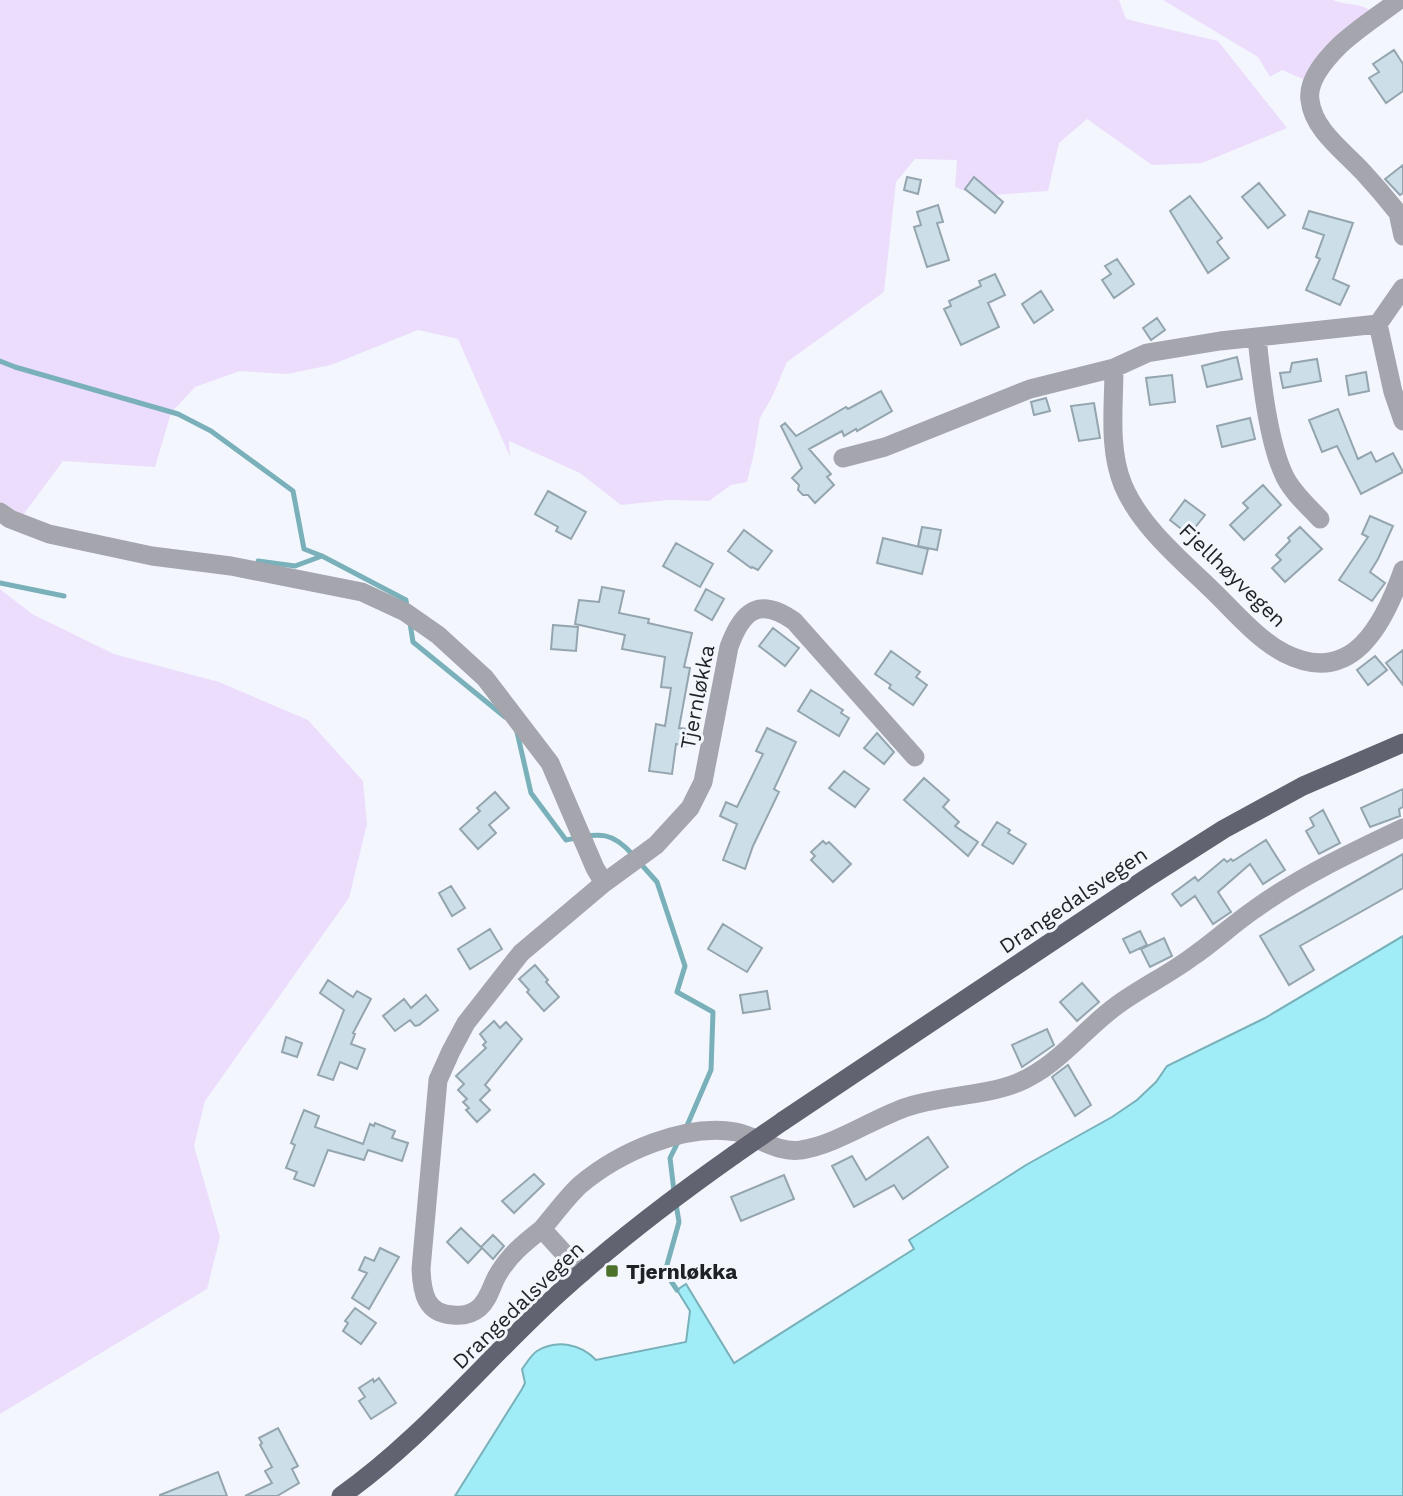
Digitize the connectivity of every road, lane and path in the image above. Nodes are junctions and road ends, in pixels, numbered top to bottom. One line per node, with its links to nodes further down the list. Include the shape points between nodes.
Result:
1 (1399, 0): 2 (street, via 1340,45 1314,78 1310,92 1312,112 1326,133)
2 (1401, 213): 3 (street)
3 (1403, 236)
4 (1403, 288): 5 (street)
5 (1378, 324): 6 (street); 8 (street)
6 (1257, 338): 7 (street, via 1181,346); 11 (street, via 1280,463 1292,488)
7 (1114, 368): 9 (street, via 1030,389 885,447); 12 (street, Fjellhøyvegen, via 1115,449 1121,482 1130,500 1188,568 1282,652 1304,662 1322,662 1356,652 1374,635)
8 (1403, 421)
9 (843, 458)
10 (0, 512): 16 (street, via 48,534 362,592 405,612 485,678 550,763)
11 (1320, 519)
12 (1403, 570)
13 (1403, 743): 18 (main road, Drangedalsvegen, bridge, via 1303,786 1135,885 734,1155)
14 (915, 757): 16 (street, Tjernløkka, via 794,621 780,611 754,611 736,627 729,647 703,782 690,808 656,845)
15 (1403, 828): 17 (street, via 1326,864 1255,908 1192,958 1116,1006 1041,1071 1016,1083 906,1107 798,1151 738,1132 689,1132 617,1160 580,1186)
16 (604, 883): 17 (street, Tjernløkka, via 521,953 466,1023 438,1080 421,1269 422,1290 433,1310 462,1316 477,1310 510,1256)
17 (542, 1229): 18 (street)
18 (582, 1273): 19 (main road, Drangedalsvegen, via 408,1444)
19 (341, 1496)

